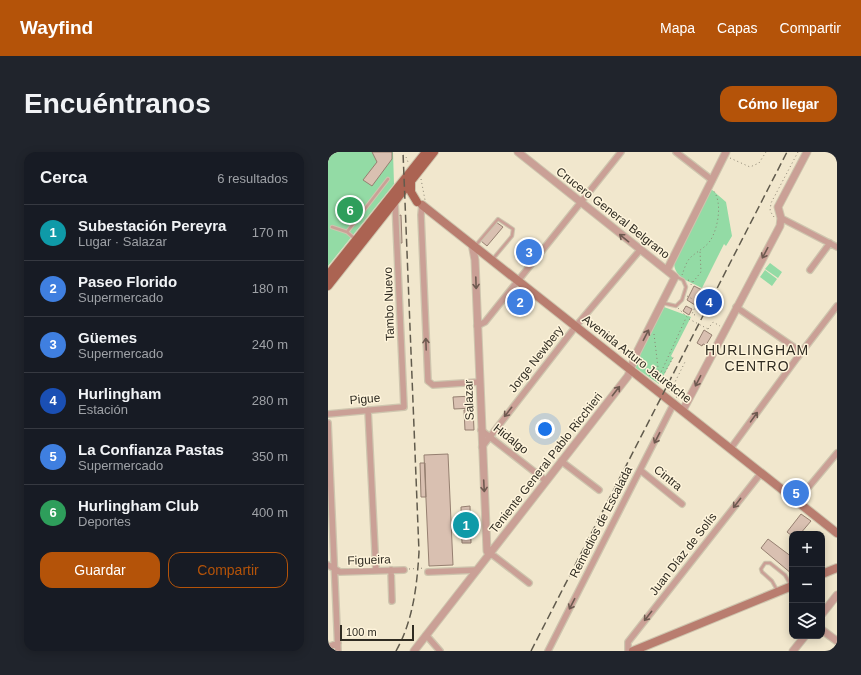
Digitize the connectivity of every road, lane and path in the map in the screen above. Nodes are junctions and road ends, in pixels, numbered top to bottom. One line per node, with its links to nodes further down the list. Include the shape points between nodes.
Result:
1 (426, 152): 10 (main road)
2 (434, 152): 10 (main road)
3 (518, 152): 15 (street, Crucero General Belgrano)
4 (621, 152): 15 (street)
5 (676, 152): 13 (street)
6 (766, 152): 9 (path, via 759,163 750,167)
7 (798, 152): 17 (path, via 771,203 770,211)
8 (807, 152): 17 (street, via 778,208)
9 (725, 155): 13 (street)
10 (417, 168): 12 (main road); 16 (path); 16 (main road, via 415,191); 20 (main road)
11 (388, 179): 19 (lane)
12 (410, 182): 14 (main road); 16 (main road, via 412,196)
13 (711, 183): 25 (path, via 717,194 718,219 710,242); 27 (street)
14 (395, 200): 16 (main road, via 405,199); 20 (main road); 58 (street, Tambo Nuevo)
15 (581, 202): 24 (street, Crucero General Belgrano, one-way to 15); 32 (street)
16 (421, 203): 22 (main road, Avenida Arturo Jauretche); 54 (street, one-way to 16, via 433,385 429,383)
17 (778, 218): 21 (street); 41 (street, one-way to 41, via 780,226)
18 (332, 227): 19 (lane)
19 (347, 232): 20 (lane)
20 (359, 242): 29 (main road); 34 (main road)
21 (830, 243): 23 (street); 28 (street)
22 (474, 245): 26 (main road, Avenida Arturo Jauretche); 26 (lane, via 496,221 501,219 513,229 512,236); 45 (street, Salazar, one-way to 45)
23 (837, 247)
24 (640, 250): 27 (street, Crucero General Belgrano); 46 (street, Jorge Newbery)
25 (700, 250): 30 (path); 33 (path, via 701,272)
26 (492, 260): 32 (main road, Avenida Arturo Jauretche)
27 (666, 270): 30 (street, Crucero General Belgrano)
28 (810, 270)
29 (328, 275)
30 (678, 276): 36 (lane, via 686,284); 38 (street, Teniente General Pablo Ricchieri)
31 (687, 279): 33 (path)
32 (518, 280): 45 (street, via 485,322); 46 (main road, Avenida Arturo Jauretche)
33 (693, 282): 36 (path)
34 (328, 286)
35 (708, 290): 37 (path, via 705,288)
36 (685, 294): 37 (path); 39 (lane)
37 (698, 302): 42 (path, via 692,314)
38 (662, 303): 39 (lane); 44 (street, Teniente General Pablo Ricchieri)
39 (676, 306): 47 (path, bridge, via 689,319 708,329 713,322)
40 (837, 306): 48 (street)
41 (736, 307): 48 (street); 60 (street, one-way to 60)
42 (695, 315)
43 (686, 318): 53 (path)
44 (652, 322): 51 (street, Teniente General Pablo Ricchieri, one-way to 44); 53 (path)
45 (477, 326): 54 (street, Salazar)
46 (576, 326): 51 (main road, Avenida Arturo Jauretche); 64 (street, Jorge Newbery, one-way to 64)
47 (722, 327)
48 (801, 352): 66 (street, one-way to 48)
49 (674, 356): 55 (path)
50 (685, 362): 56 (path)
51 (630, 370): 55 (main road, Avenida Arturo Jauretche); 68 (street, Teniente General Pablo Ricchieri, one-way to 51, via 628,376)
52 (642, 370): 53 (path, via 657,381)
53 (659, 377)
54 (479, 382): 63 (street, Salazar)
55 (656, 389): 56 (main road, Avenida Arturo Jauretche)
56 (667, 398): 57 (main road, Avenida Arturo Jauretche)
57 (674, 404): 60 (main road, Avenida Arturo Jauretche); 69 (street, Remedios de Escalada, one-way to 69)
58 (404, 406): 59 (street, Pigue)
59 (368, 410): 61 (street, Pigue); 85 (street)
60 (683, 410): 66 (main road, Avenida Arturo Jauretche)
61 (328, 414)
62 (328, 423): 75 (street)
63 (481, 430): 64 (street, Hidalgo); 65 (street, Salazar)
64 (490, 436): 65 (street, Jorge Newbery); 71 (street, Hidalgo)
65 (482, 447): 78 (street, Salazar, one-way to 78)
66 (731, 448): 70 (main road, Avenida Arturo Jauretche)
67 (837, 452): 73 (street)
68 (561, 461): 71 (street, Teniente General Pablo Ricchieri); 72 (street)
69 (640, 470): 74 (street, Cintra); 104 (street, Remedios de Escalada, one-way to 104)
70 (761, 472): 73 (main road, Avenida Arturo Jauretche); 105 (street, Juan Díaz de Solís, one-way to 105, via 628,642)
71 (546, 480): 78 (street, Teniente General Pablo Ricchieri)
72 (599, 490)
73 (797, 501): 77 (main road, Avenida Arturo Jauretche)
74 (682, 504)
75 (333, 523): 76 (street); 84 (street)
76 (328, 527)
77 (837, 533)
78 (489, 554): 83 (street, Teniente General Pablo Ricchieri); 89 (street)
79 (328, 565): 84 (street)
80 (837, 568): 87 (main road)
81 (391, 570): 82 (street, Figueira); 85 (street, Figueira); 93 (street)
82 (404, 570): 86 (path, via 428,567)
83 (477, 570): 86 (street); 96 (street, Teniente General Pablo Ricchieri)
84 (335, 571): 85 (street, Figueira); 99 (street)
85 (376, 571)
86 (428, 572)
87 (825, 573)
88 (789, 580): 91 (lane, via 786,575 770,563 765,563 762,572 772,581)
89 (529, 583)
90 (789, 587): 91 (main road)
91 (778, 592): 106 (main road)
92 (837, 595): 94 (street)
93 (392, 600)
94 (825, 610)
95 (825, 632): 98 (street)
96 (426, 635): 102 (street, Teniente General Pablo Ricchieri); 103 (street)
97 (803, 639): 107 (street)
98 (837, 641)
99 (338, 643): 100 (street); 101 (street)
100 (328, 647)
101 (338, 651)
102 (414, 651)
103 (440, 651)
104 (548, 651)
105 (628, 651)
106 (633, 651)
107 (793, 651)

